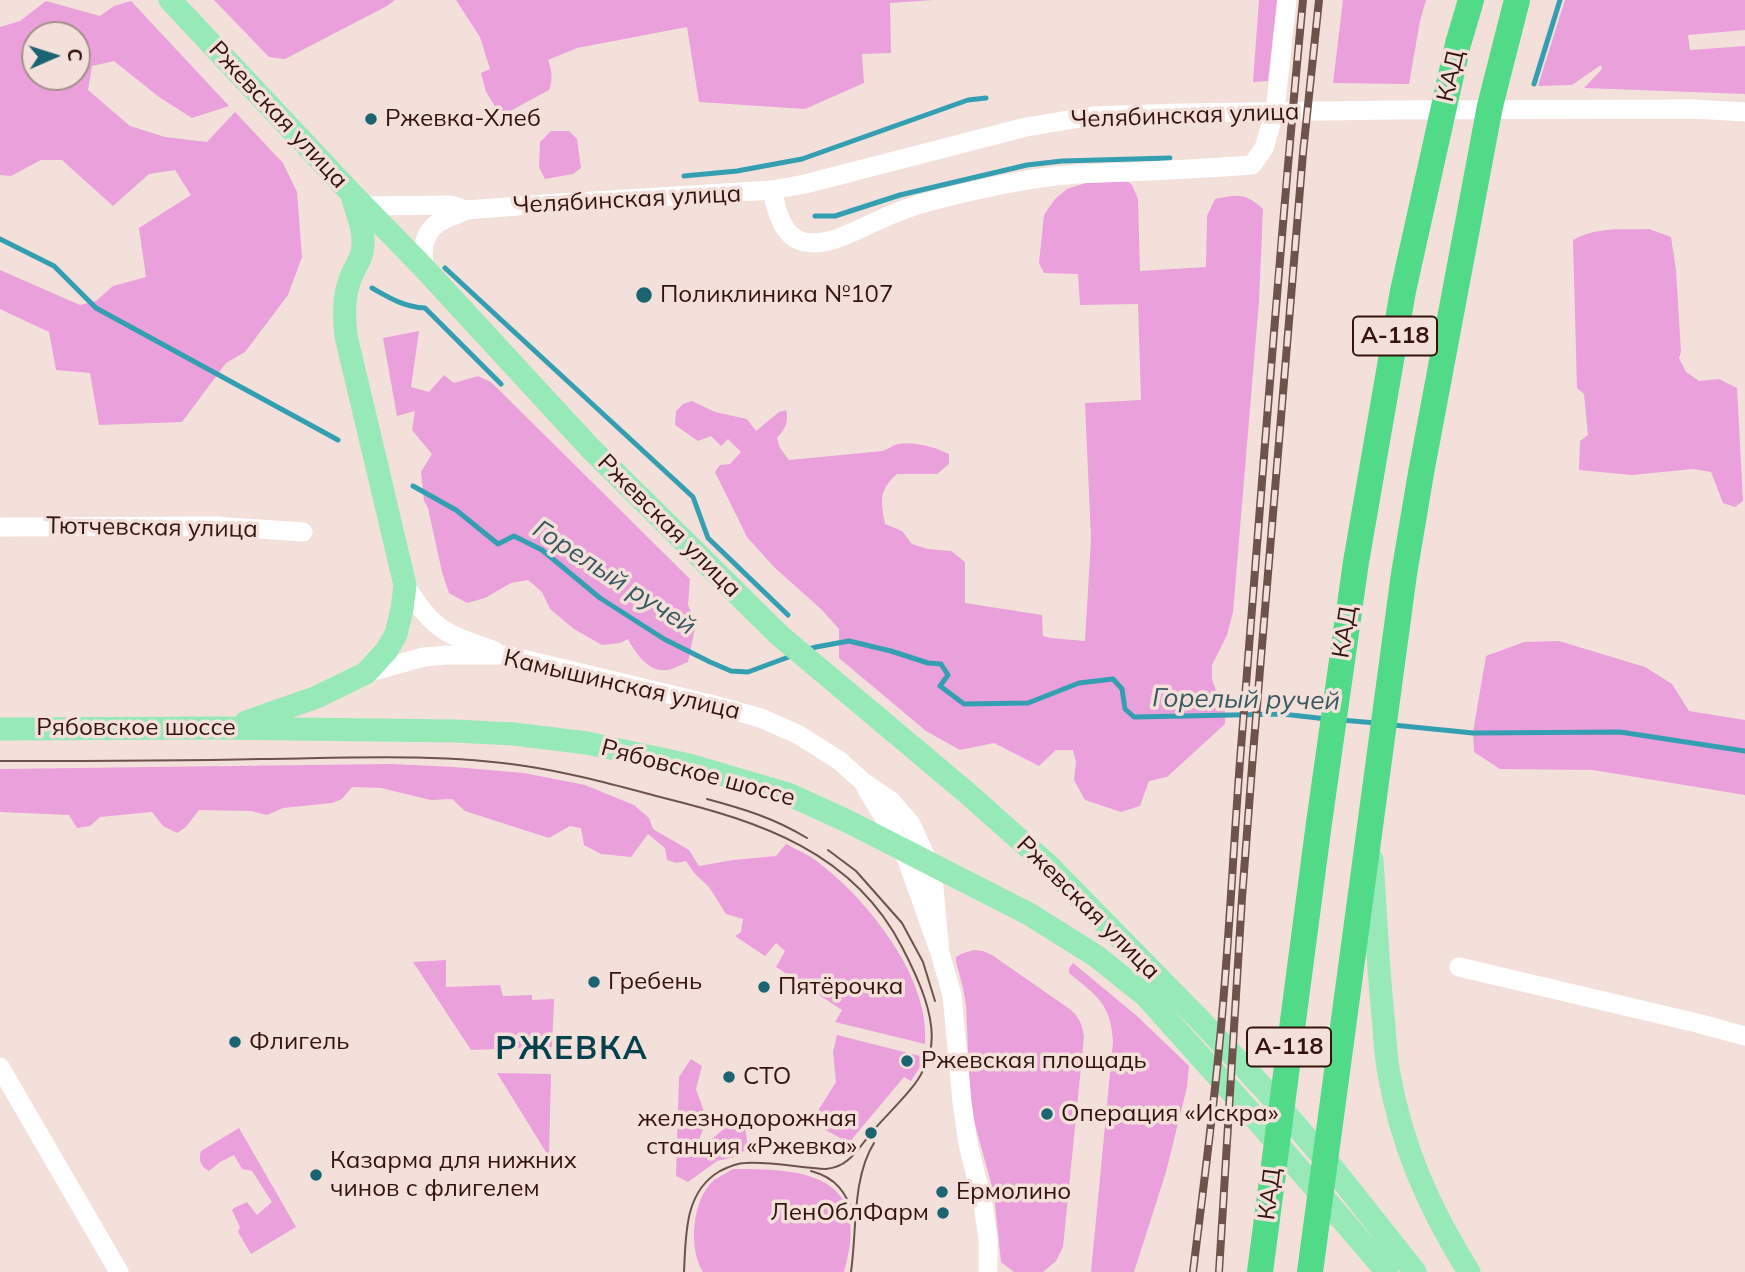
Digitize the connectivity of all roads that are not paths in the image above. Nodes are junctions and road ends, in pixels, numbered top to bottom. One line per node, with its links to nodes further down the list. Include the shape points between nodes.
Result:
1 (170, 0): 7 (main road, Ржевская улица)
2 (1287, 0): 6 (street, via 1275,111 1264,149 1252,164 1067,175 1015,183 929,201 832,241 815,243 790,233 776,210)
3 (1471, 0): 23 (highway, КАД / А-118, via 1403,291 1356,562)
4 (1517, 0): 17 (highway, КАД / А-118, via 1488,120 1421,472)
5 (1745, 113): 6 (street, Челябинская улица, via 1579,109 1093,117 1026,127)
6 (772, 190): 8 (street, Челябинская улица)
7 (357, 200): 8 (street, Челябинская улица, via 451,205); 9 (main road, Ржевская улица); 12 (main road, via 362,253 345,298 346,336)
8 (466, 210): 9 (street, Челябинская улица, via 435,225 426,237)
9 (424, 268): 26 (main road, Ржевская улица, via 590,448 779,635 1047,864 1268,1093)
10 (0, 527): 11 (street, Тютчевская улица, via 216,526)
11 (303, 532)
12 (405, 585): 13 (street, via 432,621 448,633); 14 (main road, via 396,634)
13 (506, 655): 14 (street, Камышинская улица, via 424,657); 22 (street, Камышинская улица, via 761,718 799,735 862,781 907,860 952,995 961,1102 985,1216)
14 (366, 673): 15 (main road, via 279,711)
15 (215, 728): 16 (main road, Рябовское шоссе); 25 (main road, Рябовское шоссе, via 456,731 587,743 689,765 788,794 847,821 1028,915 1096,956 1146,996)
16 (0, 729)
17 (1370, 826): 24 (highway, КАД / А-118); 27 (main road, via 1388,1073 1418,1177)
18 (1459, 967): 19 (street)
19 (1745, 1036)
20 (0, 1067): 21 (street)
21 (119, 1272)
22 (988, 1272)
23 (1260, 1272)
24 (1310, 1272)
25 (1387, 1272)
26 (1415, 1272)
27 (1469, 1272)

